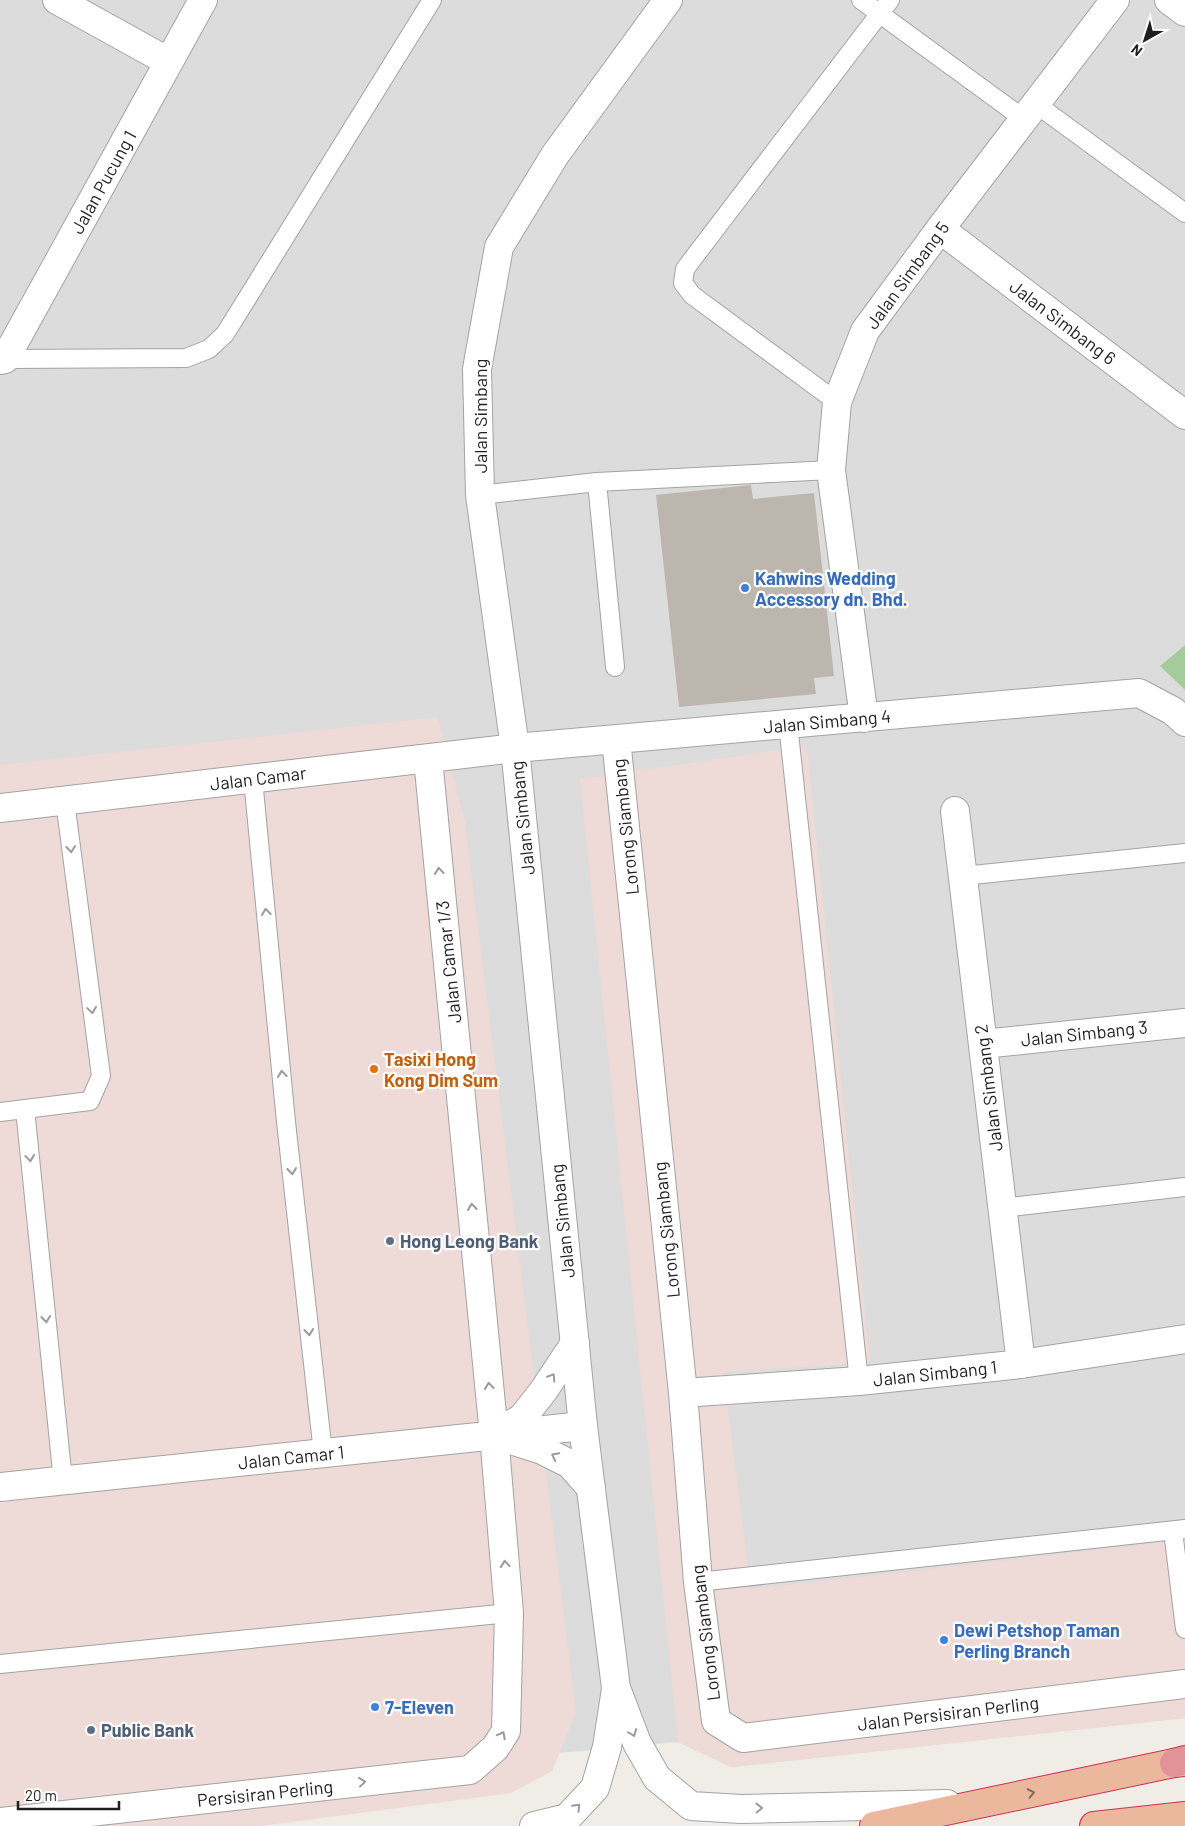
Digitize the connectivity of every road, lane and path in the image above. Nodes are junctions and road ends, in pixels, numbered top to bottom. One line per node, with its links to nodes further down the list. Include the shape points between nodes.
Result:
1 (57, 0): 10 (street)
2 (203, 0): 10 (street, Jalan Pucung 1)
3 (432, 0): 14 (lane, via 225,334 208,349 186,358)
4 (668, 0): 19 (street, Jalan Simbang, via 555,155 499,247 477,369)
5 (862, 0): 8 (lane)
6 (1115, 0): 11 (street, Jalan Simbang 5)
7 (1169, 0): 9 (street)
8 (885, 7): 11 (lane); 15 (lane, via 684,269 683,284 692,295)
9 (1185, 12)
10 (169, 62): 14 (street, Jalan Pucung 1)
11 (1030, 112): 12 (lane); 13 (street, Jalan Simbang 5)
12 (1185, 214)
13 (940, 229): 15 (street, Jalan Simbang 5, via 865,331); 16 (street, Jalan Simbang 6)
14 (3, 360)
15 (837, 402): 17 (street, Jalan Simbang 5)
16 (1185, 415)
17 (831, 470): 18 (lane); 21 (street, Jalan Simbang 5)
18 (597, 482): 19 (lane); 20 (lane)
19 (480, 495): 25 (street, Jalan Simbang)
20 (615, 667)
21 (864, 718): 22 (street, Jalan Simbang 4, via 1139,693); 23 (street, Jalan Simbang 4)
22 (1185, 722)
23 (788, 724): 24 (street, Jalan Simbang 4); 42 (lane)
24 (616, 739): 25 (street, Jalan Simbang 4); 43 (street, Lorong Siambang)
25 (515, 748): 26 (street, Jalan Camar); 40 (street, Jalan Simbang)
26 (428, 758): 27 (street, Jalan Camar); 45 (street, Jalan Camar 1/3, one-way to 26)
27 (253, 779): 28 (street, Jalan Camar); 46 (lane)
28 (64, 801): 29 (street, Jalan Camar); 35 (lane, one-way to 35, via 101,1076 90,1101)
29 (0, 808)
30 (955, 811): 32 (street, Jalan Simbang 2)
31 (1185, 853): 32 (lane)
32 (962, 876): 34 (street, Jalan Simbang 2)
33 (1185, 1023): 34 (street, Jalan Simbang 3)
34 (983, 1044): 38 (street, Jalan Simbang 2)
35 (25, 1109): 36 (lane); 47 (lane, one-way to 47)
36 (0, 1112)
37 (1185, 1187): 38 (lane)
38 (1002, 1208): 41 (street, Jalan Simbang 2)
39 (1185, 1339): 41 (street, Jalan Simbang 1)
40 (574, 1342): 44 (street, Jalan Simbang); 45 (street, one-way to 40, via 522,1418)
41 (1021, 1364): 42 (street, Jalan Simbang 1)
42 (859, 1381): 43 (street, Jalan Simbang 1)
43 (683, 1393): 51 (street, Lorong Siambang)
44 (583, 1426): 45 (street, Jalan Camar 1); 49 (street, Jalan Simbang)
45 (494, 1435): 46 (street, Jalan Camar 1); 49 (street, one-way to 45, via 570,1464 542,1450); 52 (street, Jalan Camar 1/3, one-way to 45)
46 (322, 1453): 47 (street, Jalan Camar 1)
47 (63, 1481): 48 (street, Jalan Camar 1)
48 (0, 1488)
49 (591, 1488): 56 (street, Jalan Simbang)
50 (1179, 1530): 51 (lane); 53 (lane)
51 (698, 1582): 57 (street, Lorong Siambang)
52 (509, 1613): 54 (lane); 59 (street, Jalan Camar 1/3, one-way to 52, via 495,1748 506,1731)
53 (1185, 1629)
54 (0, 1664)
55 (1185, 1684): 57 (street, Jalan Persisiran Perling, via 743,1738)
56 (616, 1688): 60 (street, one-way to 60, via 637,1744 657,1778 691,1806 741,1809); 63 (street, one-way to 56, via 567,1818 595,1788 607,1747)
57 (716, 1721)
58 (1182, 1761): 60 (highway, one-way to 58)
59 (470, 1770): 62 (street, Persisiran Perling, one-way to 59)
60 (983, 1803): 64 (highway)
61 (1185, 1816): 65 (highway)
62 (0, 1822)
63 (534, 1826)
64 (874, 1826)
65 (1094, 1826)

